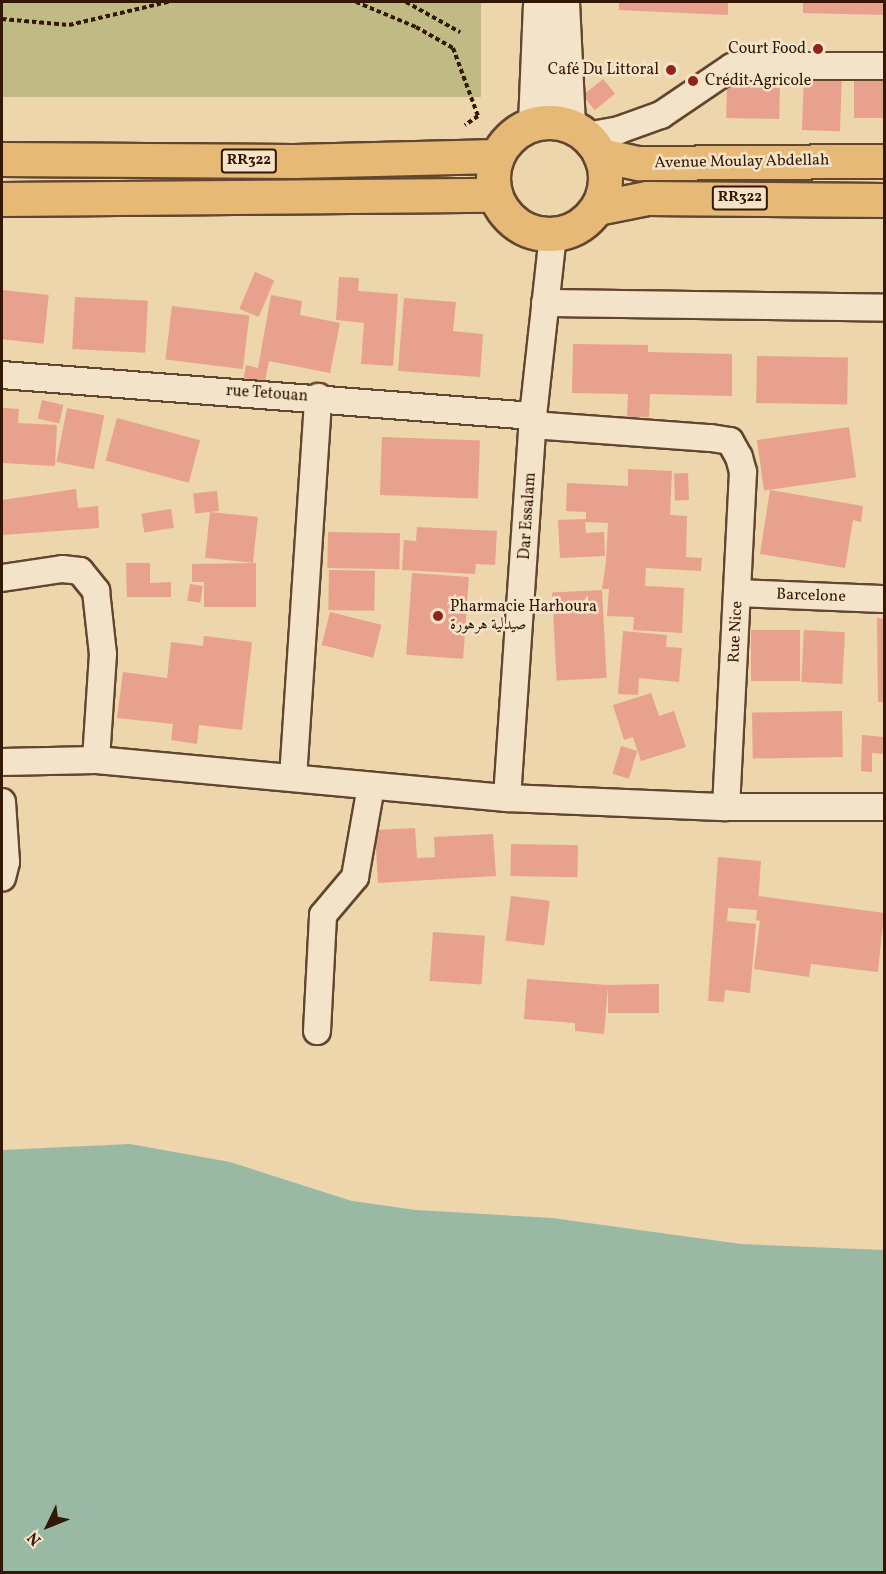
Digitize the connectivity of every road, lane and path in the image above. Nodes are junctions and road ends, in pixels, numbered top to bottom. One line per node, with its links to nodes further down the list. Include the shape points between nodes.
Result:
1 (168, 2): 6 (path, via 69,25)
2 (356, 2): 10 (path, via 416,27 453,48 478,116 469,125)
3 (406, 2): 7 (path)
4 (540, 2): 9 (street)
5 (562, 2): 11 (street)
6 (2, 19)
7 (460, 32)
8 (885, 66): 11 (street, via 732,67 661,116)
9 (535, 123): 11 (main road, RR322); 12 (main road, via 506,141)
10 (457, 126)
11 (584, 139): 14 (main road, Avenue Moulay Abdellah / RR322, via 639,163); 18 (main road, via 604,182)
12 (497, 156): 13 (main road, RR322, via 294,161); 15 (main road, via 492,175)
13 (2, 159)
14 (885, 161)
15 (495, 195): 16 (main road); 19 (main road, via 503,212 517,225 535,233)
16 (2, 199)
17 (885, 200): 18 (main road, RR322, via 646,198)
18 (597, 208): 19 (main road, RR322, via 586,222)
19 (553, 234): 20 (street, Dar Essalam)
20 (545, 303): 21 (street); 24 (street, Dar Essalam)
21 (885, 308)
22 (2, 375): 23 (street, rue Tetouan)
23 (318, 397): 24 (street, rue Tetouan); 31 (street)
24 (533, 421): 25 (street, rue Tetouan, via 730,441); 33 (street, Dar Essalam)
25 (739, 458): 27 (street, Rue Nice, via 743,472)
26 (2, 578): 29 (street, via 62,569 80,571 96,591 103,654)
27 (738, 593): 28 (street, Barcelone); 35 (street, Rue Nice)
28 (885, 599)
29 (96, 760): 30 (street); 31 (street)
30 (2, 762)
31 (293, 778): 32 (street)
32 (372, 786): 33 (street); 38 (street, via 355,878 323,915)
33 (507, 798): 35 (street)
34 (2, 802): 37 (street, via 6,862)
35 (726, 807): 36 (street)
36 (885, 807)
37 (2, 878)
38 (317, 1031)

